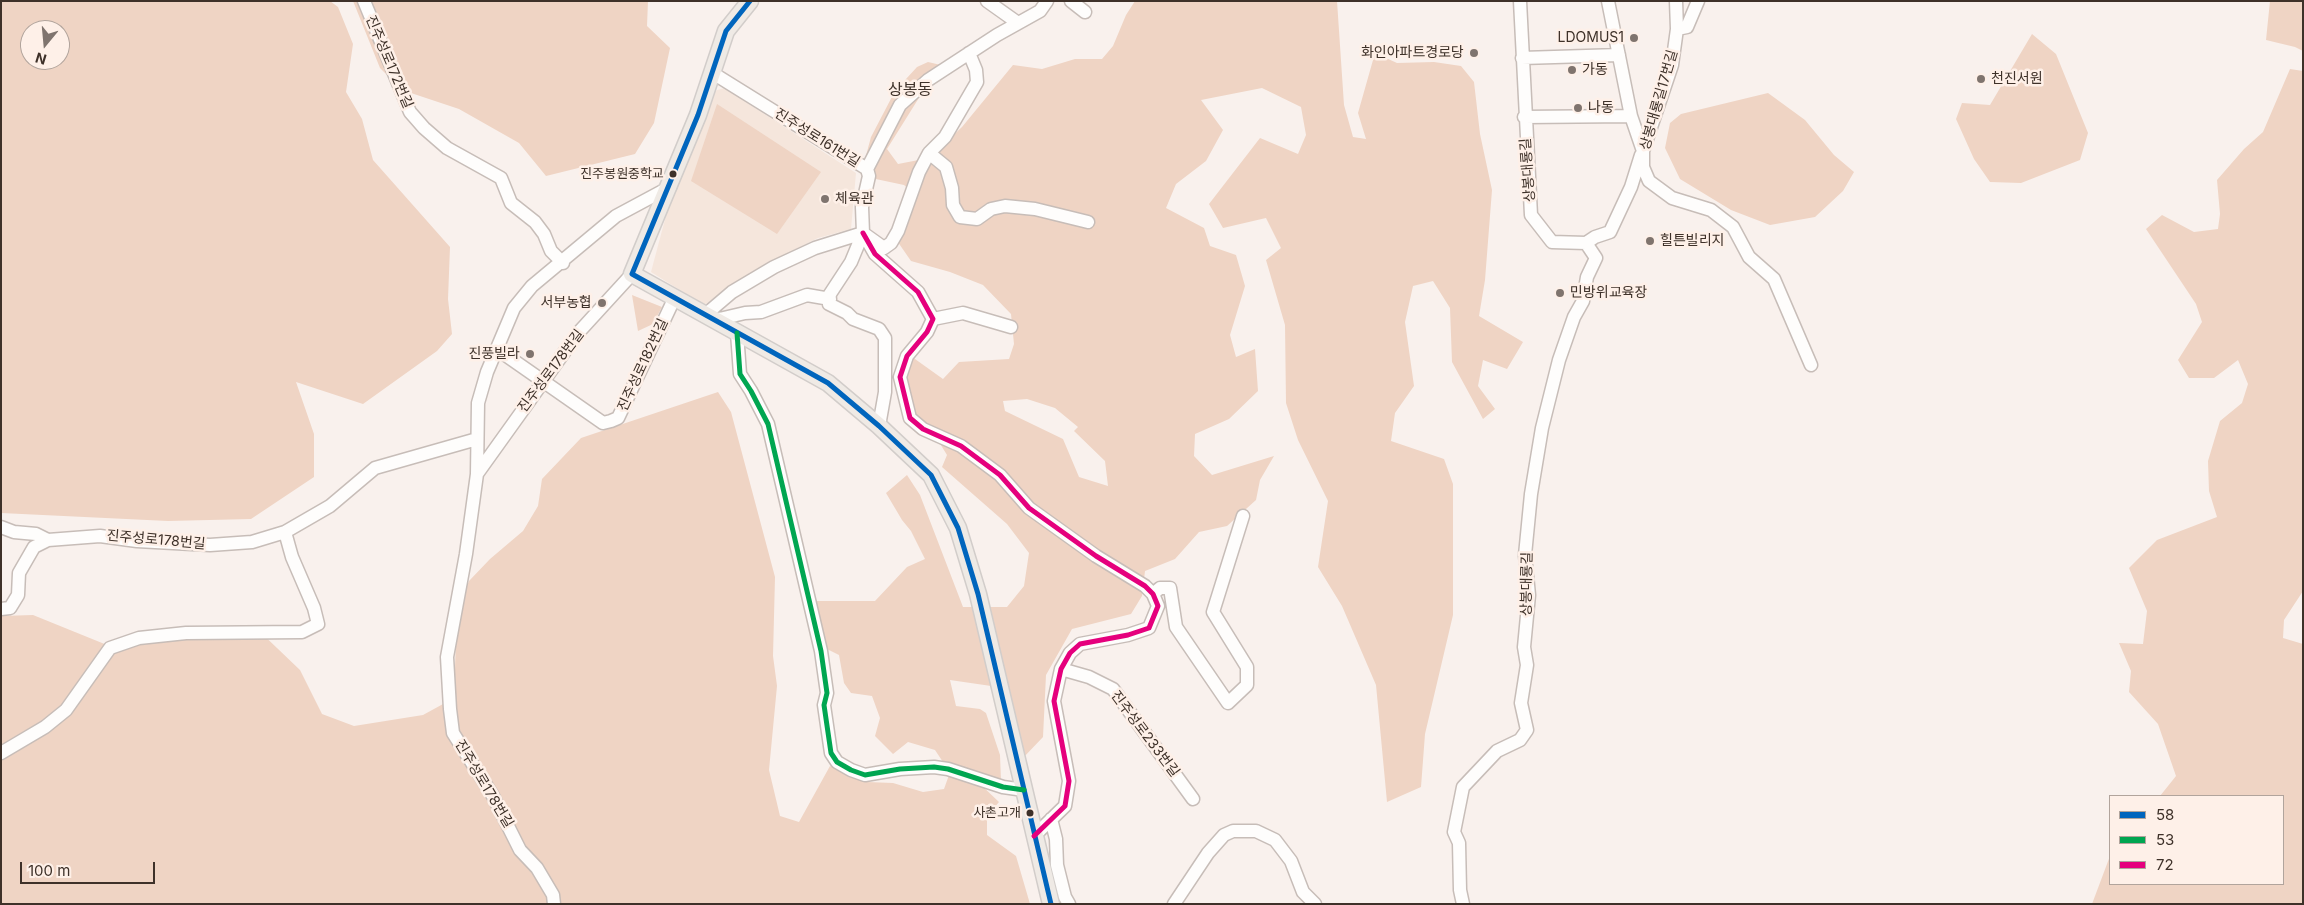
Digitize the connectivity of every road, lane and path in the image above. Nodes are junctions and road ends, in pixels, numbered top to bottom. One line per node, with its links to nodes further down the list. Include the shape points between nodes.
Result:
1 (364, 1): 26 (street, 진주성로172번길, via 410,112 448,148 501,178 511,203 535,222)
2 (750, 1): 16 (main road, via 726,31)
3 (1047, 1): 11 (street, via 1040,11)
4 (1071, 1): 10 (street)
5 (1520, 1): 15 (street, 상봉대룡길)
6 (1608, 1): 14 (street)
7 (1676, 1): 12 (street, 상봉대룡길17번길)
8 (1698, 1): 12 (street, via 1687,27)
9 (990, 2): 11 (street)
10 (1085, 12)
11 (1018, 23): 13 (street)
12 (1677, 29): 19 (street, 상봉대룡길17번길, via 1672,65)
13 (969, 53): 20 (street, via 977,82 945,138); 21 (street, via 928,80 900,105)
14 (1618, 56): 15 (street); 17 (street)
15 (1522, 58): 18 (street, 상봉대룡길)
16 (711, 72): 21 (street, 진주성로161번길); 22 (main road, via 698,116)
17 (1631, 116): 18 (street); 19 (street)
18 (1524, 117): 25 (street, 상봉대룡길, via 1530,215 1552,242)
19 (1643, 151): 25 (street, 상봉대룡길, via 1610,232); 35 (street, 상봉대룡길17번길, via 1643,167 1649,181 1672,198 1711,210 1733,227 1749,256 1774,279)
20 (929, 153): 23 (street, via 946,167 953,205 960,217 977,219 991,209 1005,206); 24 (street, via 891,244 884,248)
21 (867, 169): 24 (street, 진주성로161번길, via 869,176 862,207)
22 (670, 187): 26 (street, via 616,216); 27 (main road)
23 (1088, 222)
24 (863, 233): 29 (street); 30 (street, via 815,248 774,267 732,292); 31 (street, via 875,254 918,292)
25 (1586, 243): 57 (street, 상봉대룡길, via 1596,258 1559,360 1542,428 1532,494 1525,555 1528,595 1524,647 1527,666 1521,703 1527,730 1520,740 1497,751 1463,787 1454,832 1459,844)
26 (563, 263): 34 (street, 진주성로178번길, via 532,286 514,308)
27 (632, 274): 28 (main road); 36 (street, 진주성로178번길, via 578,333)
28 (675, 297): 30 (main road); 36 (street, 진주성로182번길, via 618,418 602,423)
29 (830, 299): 30 (street, via 806,295 761,312); 37 (street, via 829,304 853,319 879,329 885,338 885,392)
30 (710, 318): 33 (main road)
31 (933, 319): 32 (street, via 963,313); 44 (street, via 927,332 907,356 900,378 910,418 923,430 961,446 1000,475 1029,508)
32 (1010, 327)
33 (736, 333): 37 (main road, via 828,384); 48 (street, via 740,374 768,424 822,650 829,749 837,762 865,775 900,769 948,769 1003,787)
34 (497, 349): 36 (street); 38 (street, 진주성로178번길, via 478,403)
35 (1810, 365)
36 (543, 380): 39 (street, 진주성로178번길)
37 (879, 426): 48 (main road, via 932,475 958,528 978,594)
38 (477, 439): 39 (street, 진주성로178번길); 42 (street, 진주성로178번길, via 376,468 330,506)
39 (477, 474): 52 (street, 진주성로178번길, via 447,657 453,733 493,796 520,850 537,868 553,895)
40 (1243, 516): 44 (street, via 1213,612 1247,667 1248,685 1228,703 1176,627 1170,588 1160,588)
41 (1, 527): 43 (street, 진주성로178번길, via 36,534)
42 (286, 532): 43 (street, 진주성로178번길, via 252,542 210,545 100,536); 47 (street, via 292,557 318,624 302,632 186,633 139,638 110,648 66,710 45,727)
43 (48, 540): 45 (street, via 34,547 19,573 18,595 10,608)
44 (1153, 594): 46 (street, via 1158,606 1149,628 1080,644 1070,653)
45 (1, 609)
46 (1061, 669): 49 (street, 진주성로233번길, via 1113,688); 50 (street, via 1054,701 1069,781 1065,806)
47 (1, 752)
48 (1024, 790): 51 (main road)
49 (1193, 799)
50 (1051, 819): 51 (street); 54 (street, via 1057,865)
51 (1034, 836): 53 (main road)
52 (554, 904)
53 (1050, 904)
54 (1069, 904)
55 (1174, 904): 56 (street, via 1208,853 1224,835 1233,831 1256,831 1275,840 1291,861 1303,892)
56 (1315, 904)
57 (1463, 904)

